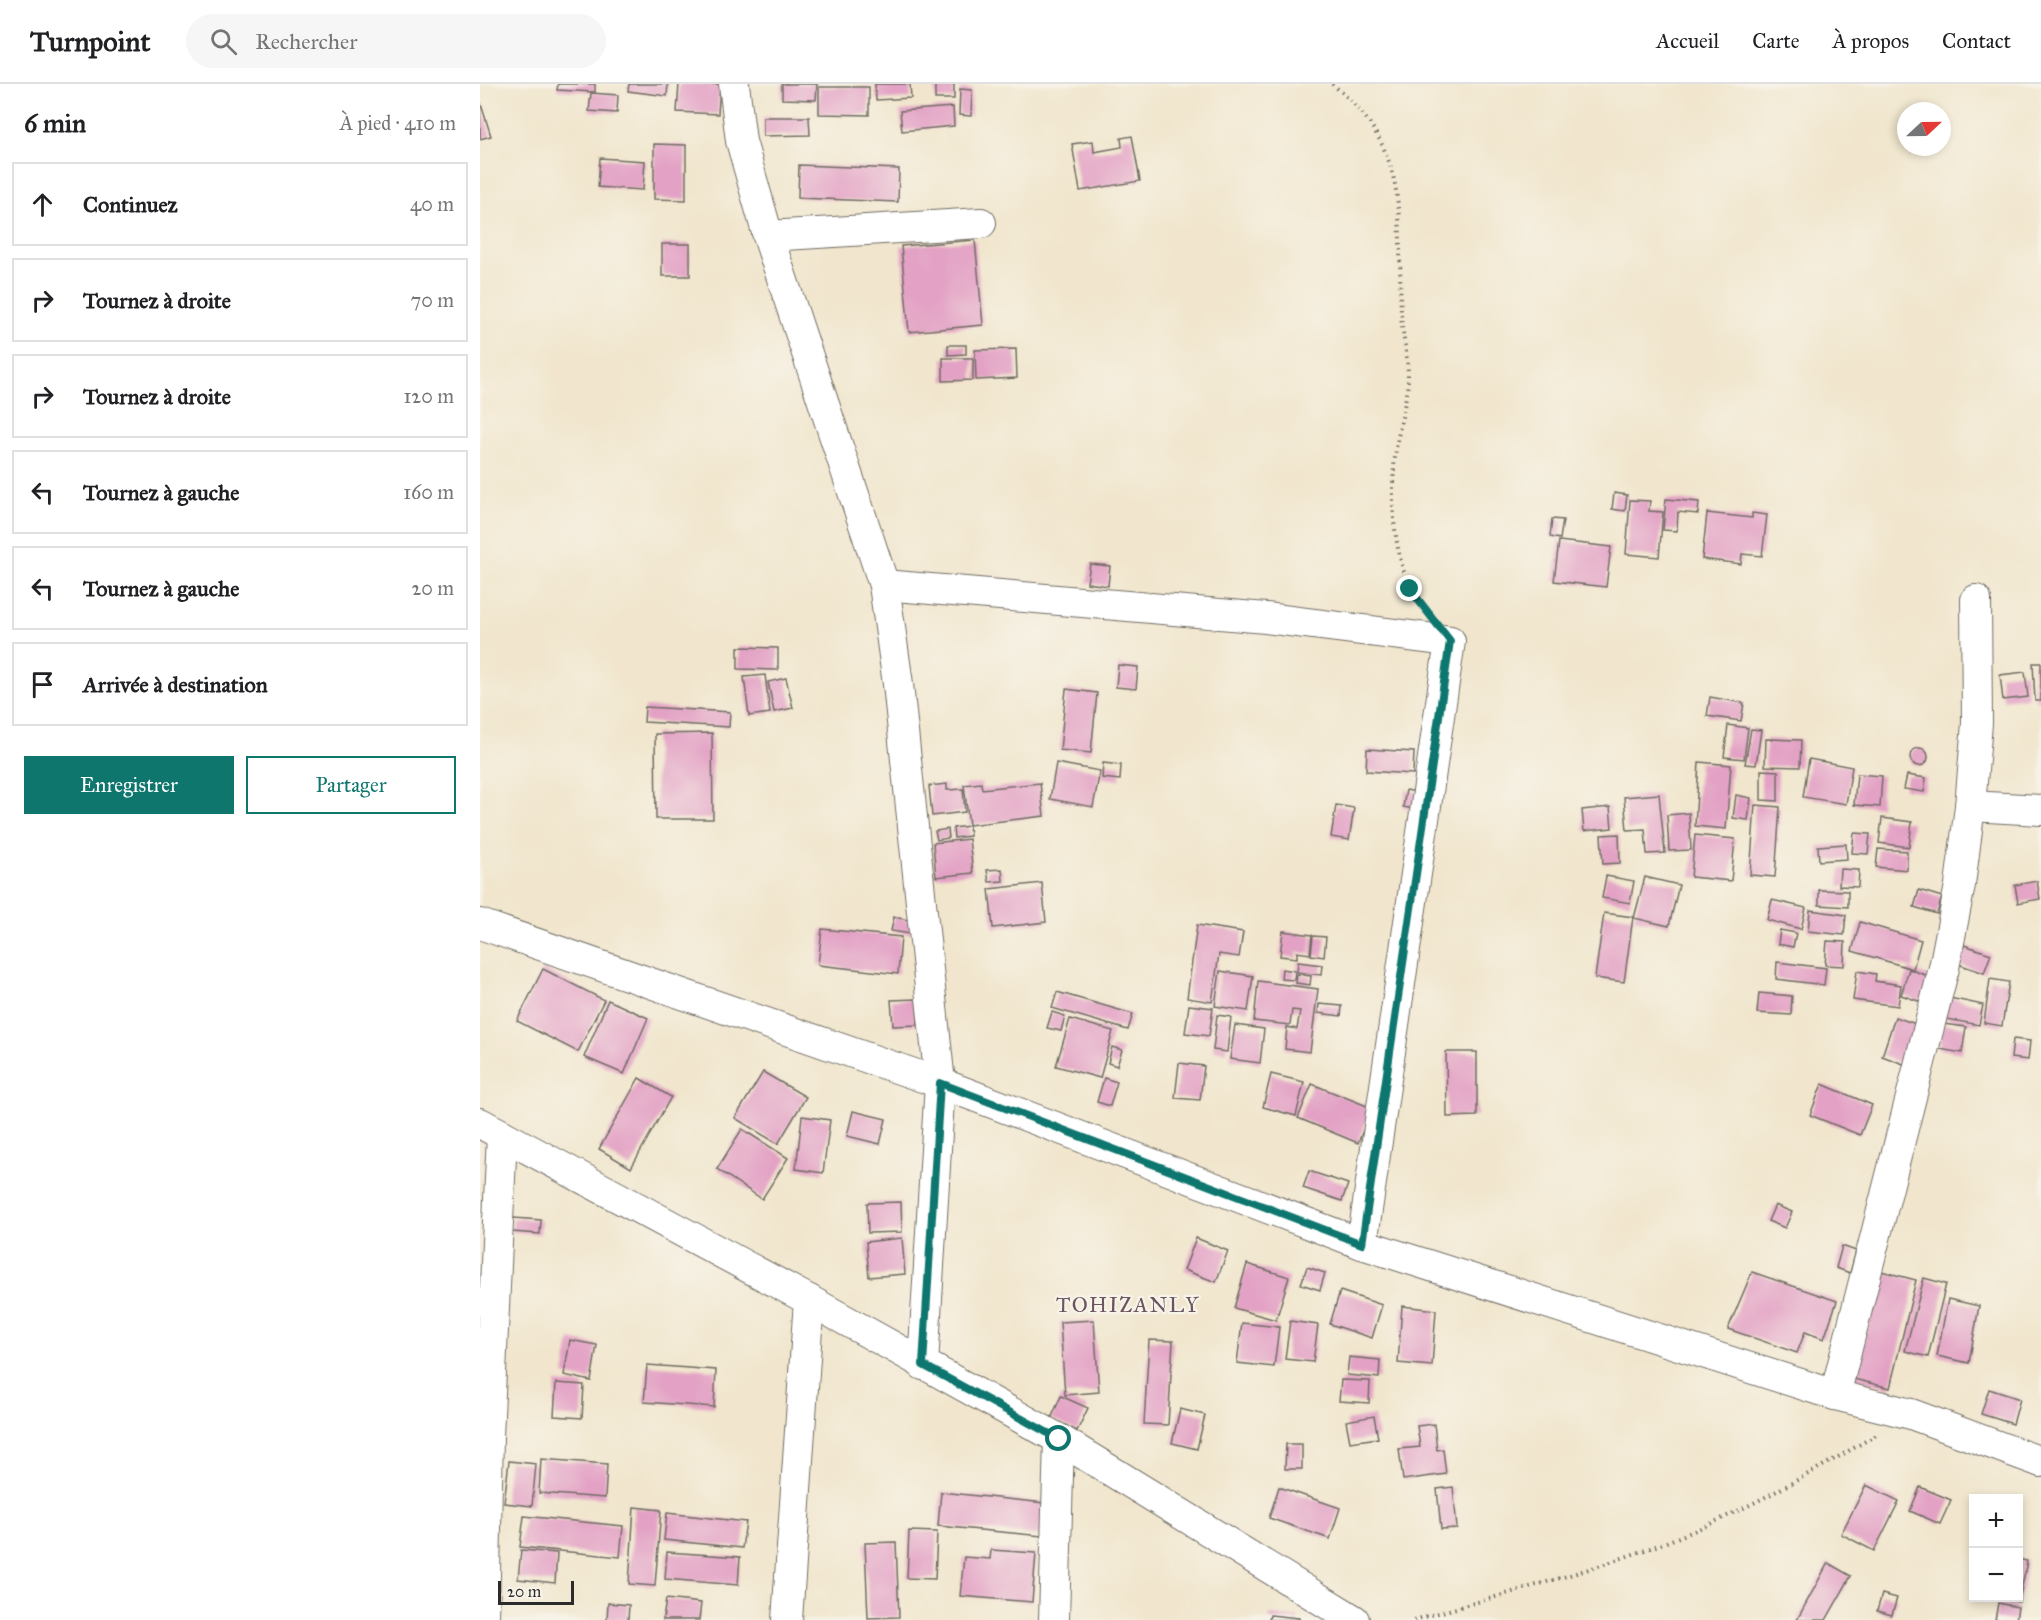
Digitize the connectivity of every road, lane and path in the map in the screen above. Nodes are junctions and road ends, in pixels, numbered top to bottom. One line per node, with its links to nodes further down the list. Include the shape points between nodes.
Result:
1 (734, 84): 4 (street, via 741,141)
2 (1332, 84): 7 (path, via 1353,101 1373,126 1397,191 1401,327 1408,389 1396,450 1396,538 1410,589)
3 (981, 223): 4 (street)
4 (768, 236): 5 (street)
5 (884, 585): 7 (street, via 1266,618); 11 (street)
6 (1976, 600): 8 (street, via 1977,723)
7 (1450, 641): 13 (street)
8 (1970, 806): 9 (street); 16 (street, via 1944,968)
9 (2041, 810)
10 (480, 924): 11 (street)
11 (940, 1083): 13 (street); 15 (street)
12 (491, 1129): 14 (street); 20 (street)
13 (1362, 1244): 16 (street)
14 (809, 1300): 15 (street); 21 (street)
15 (923, 1365): 18 (street)
16 (1835, 1395): 17 (street)
17 (1911, 1414): 19 (street); 24 (path, via 1740,1510 1674,1539)
18 (1059, 1439): 22 (street); 23 (street)
19 (2041, 1462)
20 (484, 1620)
21 (787, 1620)
22 (1054, 1620)
23 (1354, 1620)
24 (1414, 1620)

